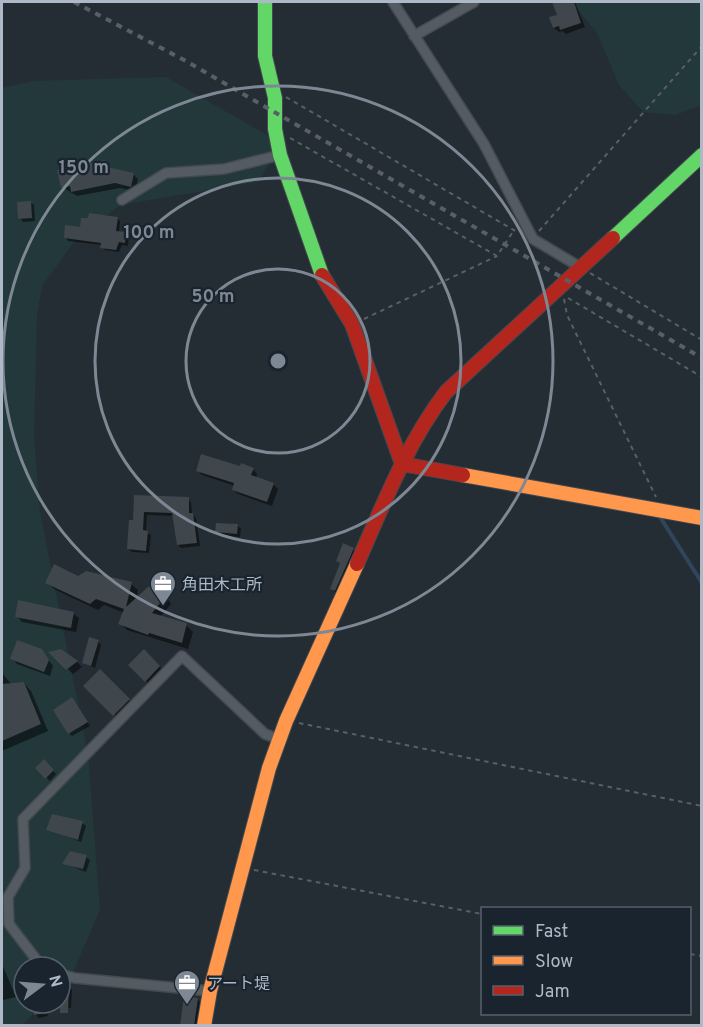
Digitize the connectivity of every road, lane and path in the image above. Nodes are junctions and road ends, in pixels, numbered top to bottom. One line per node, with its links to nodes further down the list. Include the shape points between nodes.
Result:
1 (265, 2): 6 (street, via 265,56)
2 (393, 2): 4 (street)
3 (474, 2): 4 (street)
4 (414, 36): 12 (street, via 484,144)
5 (702, 46): 12 (path)
6 (273, 90): 7 (street); 11 (path)
7 (275, 129): 8 (street); 13 (path)
8 (280, 155): 10 (street, via 224,169 166,173); 15 (street, via 326,284)
9 (702, 155): 14 (street)
10 (122, 200)
11 (514, 230): 12 (path); 13 (path)
12 (533, 239): 14 (street)
13 (497, 256): 15 (path)
14 (580, 267): 16 (path); 18 (street, via 446,392 429,414)
15 (352, 324): 18 (street)
16 (702, 340)
17 (702, 377): 19 (path, via 564,296 572,326 654,495)
18 (402, 464): 19 (street); 21 (street)
19 (667, 512): 20 (street)
20 (702, 519)
21 (286, 721): 22 (street); 23 (path)
22 (279, 739): 24 (street); 26 (street, via 265,734 182,656 23,819 25,868 8,897 9,924)
23 (702, 806)
24 (243, 868): 25 (path); 28 (street)
25 (481, 914)
26 (33, 955)
27 (72, 977): 28 (street)
28 (210, 991): 29 (street)
29 (204, 1026)

